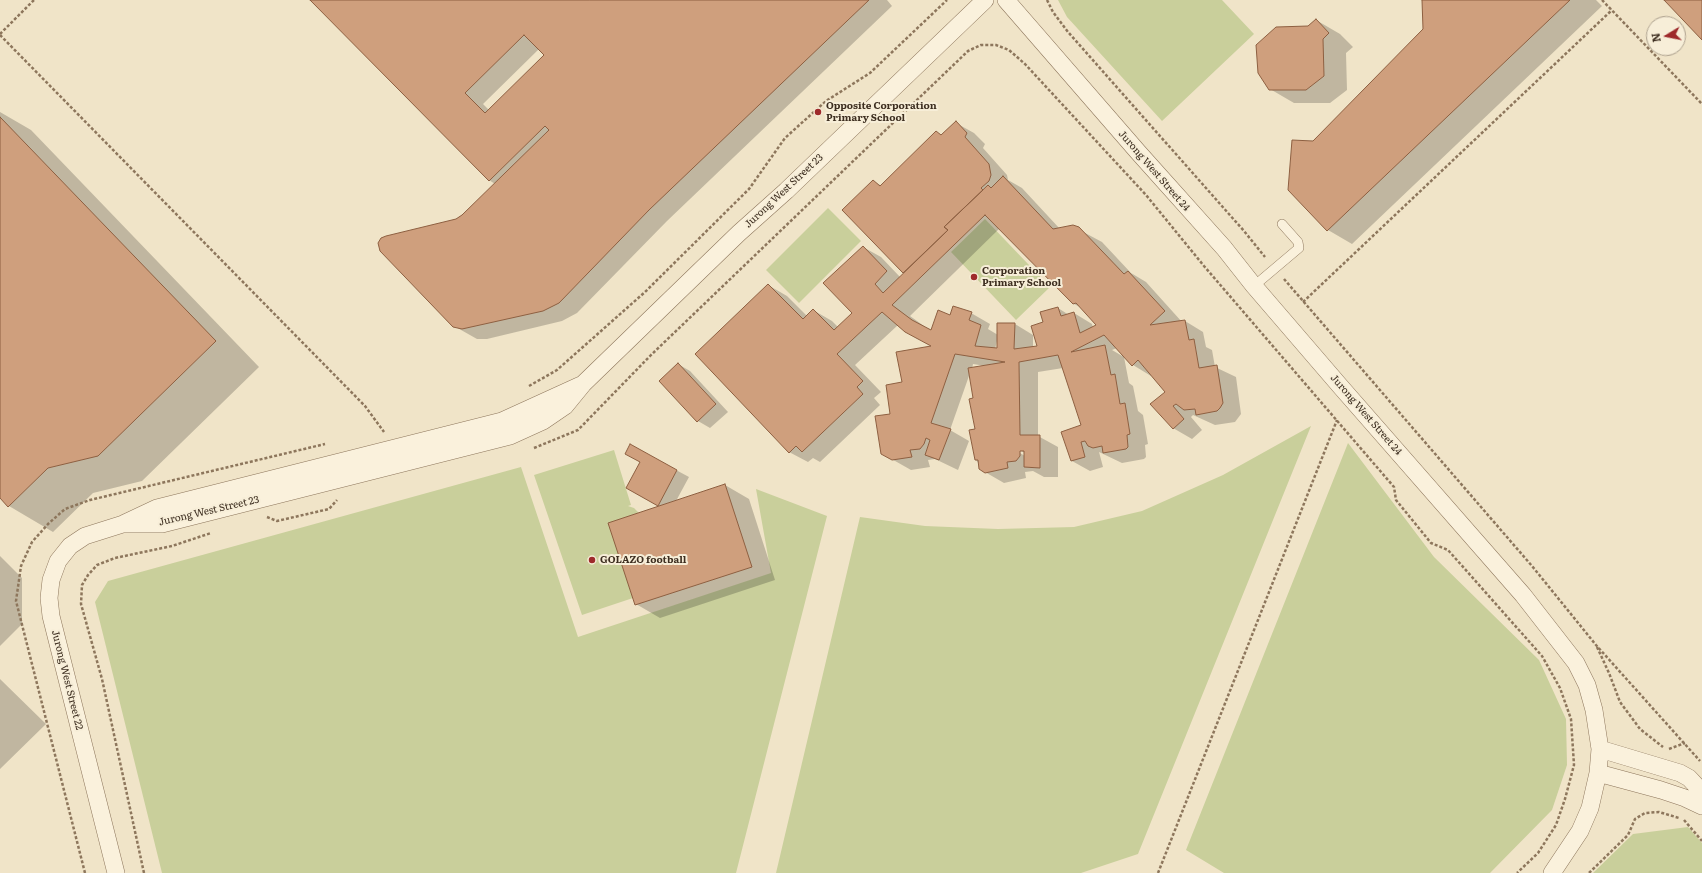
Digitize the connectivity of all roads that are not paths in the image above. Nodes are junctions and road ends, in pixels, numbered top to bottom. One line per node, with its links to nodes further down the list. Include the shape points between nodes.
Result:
1 (985, 0): 5 (street, Jurong West Street 23, via 739,233 583,384 565,406 543,421 510,436 162,524)
2 (1006, 0): 4 (street, Jurong West Street 24, via 1224,248)
3 (1282, 224): 4 (lane, via 1298,242 1299,248)
4 (1254, 286): 6 (street, Jurong West Street 24, via 1523,595 1576,663 1587,685 1594,710)
5 (123, 524): 10 (street, Jurong West Street 22, via 85,536 70,546 58,561 51,580 49,598 51,616)
6 (1600, 749): 7 (street, Jurong West Street 24); 8 (street, via 1680,773 1689,778)
7 (1598, 773): 9 (street, via 1661,790); 11 (street, Jurong West Street 24, via 1590,808 1580,831)
8 (1702, 792)
9 (1702, 806)
10 (116, 873)
11 (1552, 873)

